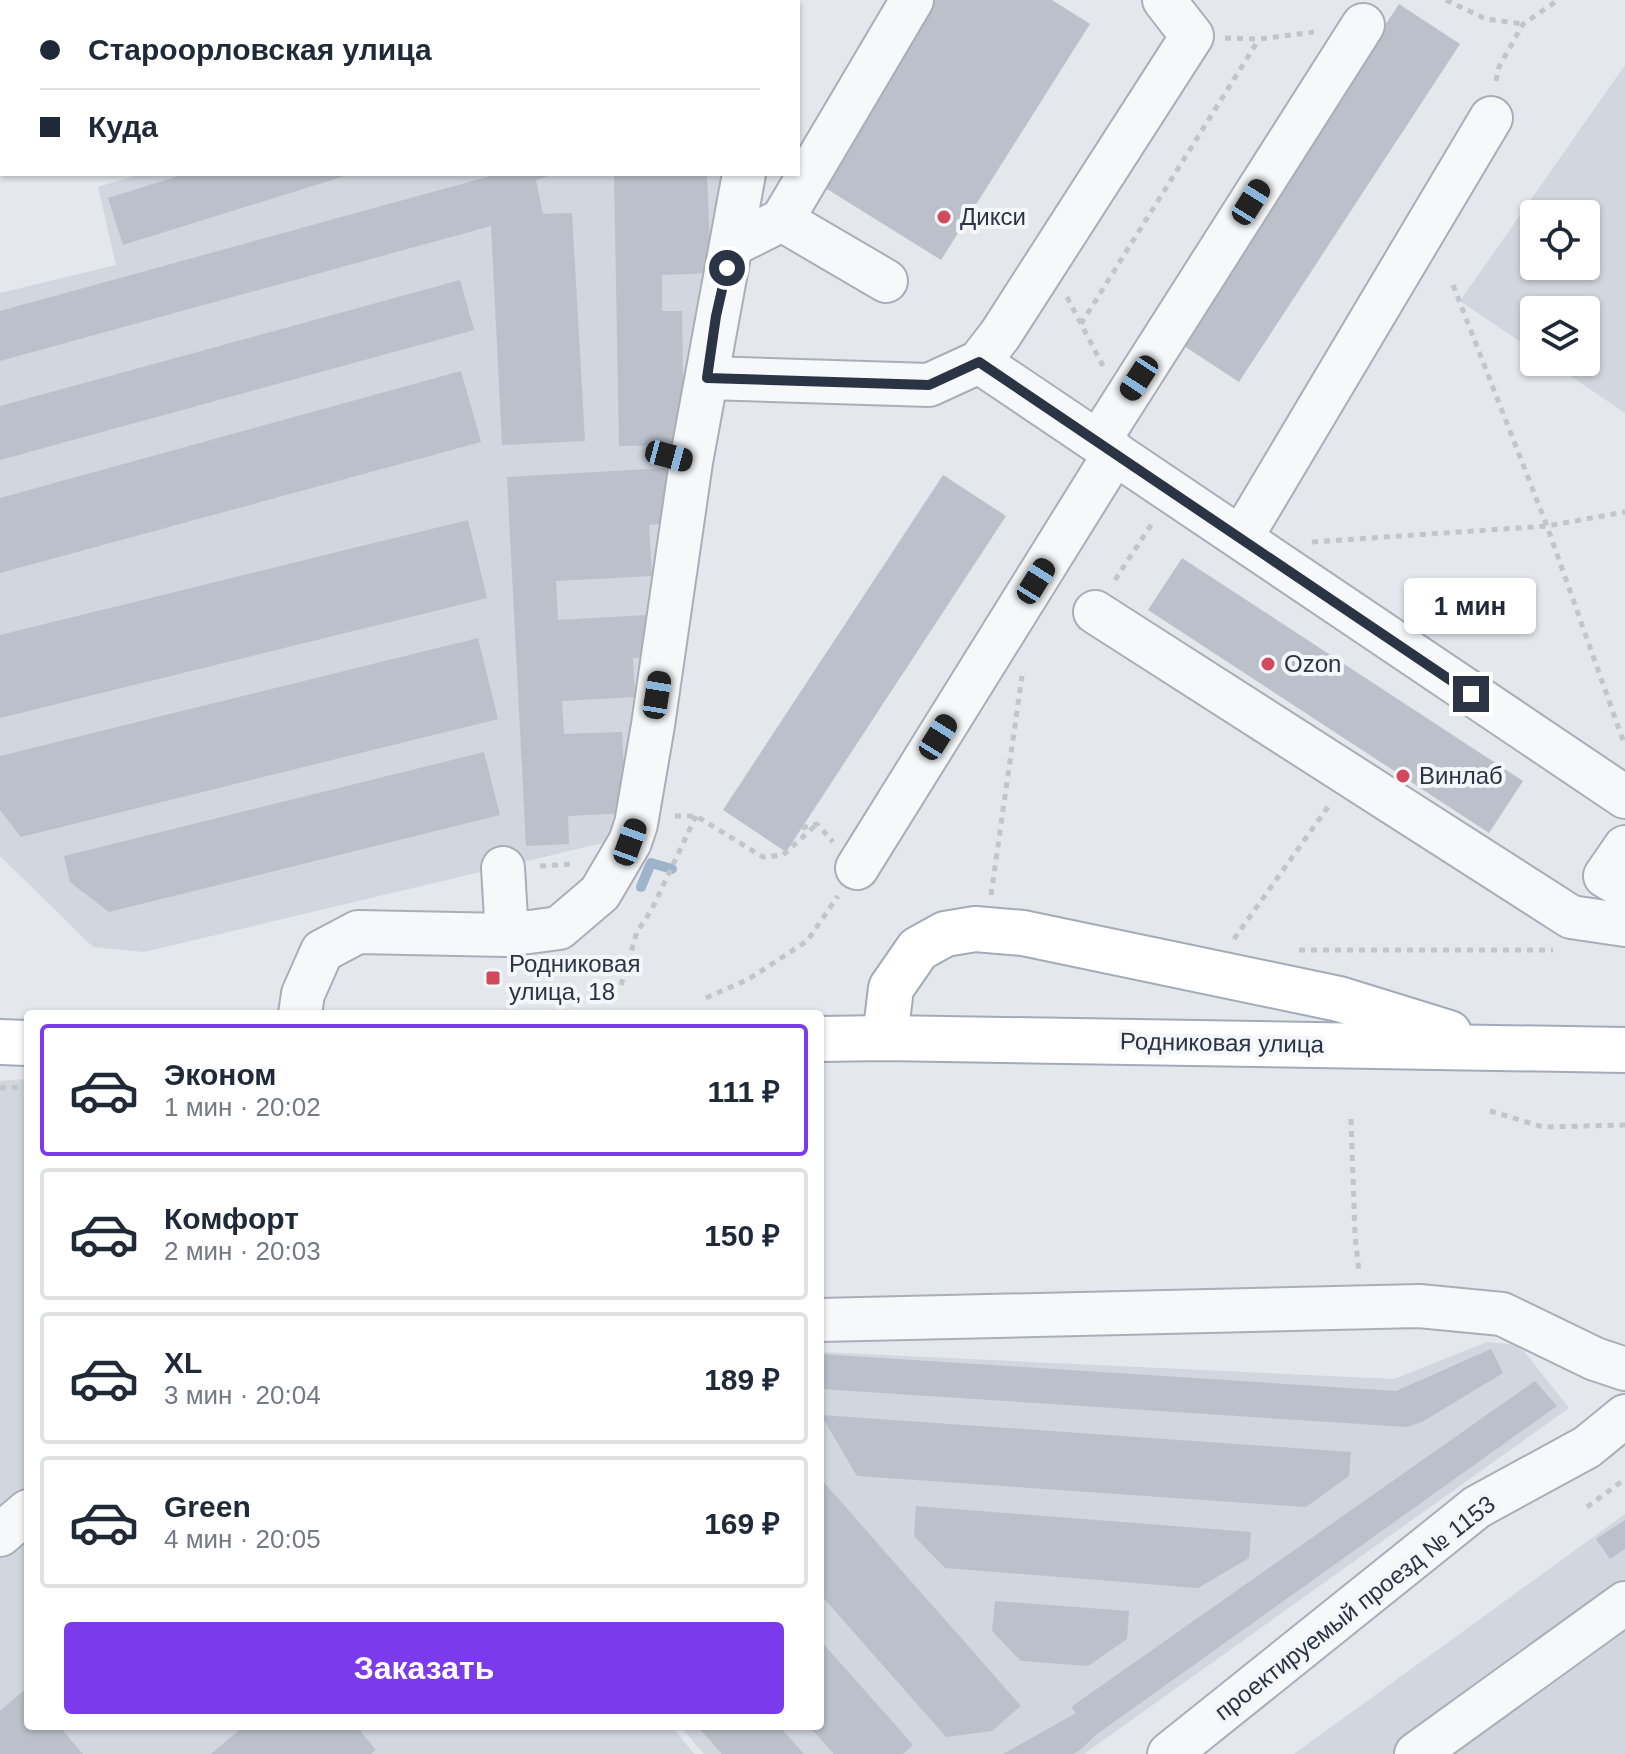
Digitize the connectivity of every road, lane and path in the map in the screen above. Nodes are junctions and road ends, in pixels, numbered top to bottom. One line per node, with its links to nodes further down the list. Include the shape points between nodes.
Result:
1 (912, 0): 11 (street)
2 (1164, 0): 7 (street)
3 (1446, 0): 5 (path, via 1486,19)
4 (1558, 0): 5 (path)
5 (1523, 24): 9 (path, via 1499,67)
6 (1363, 25): 8 (path); 19 (street)
7 (1192, 36): 8 (path); 13 (street)
8 (1259, 39): 16 (path)
9 (1491, 118): 24 (street)
10 (744, 176): 12 (street)
11 (782, 220): 12 (street); 14 (street)
12 (732, 245): 18 (street)
13 (1048, 261): 16 (path); 17 (street)
14 (886, 281)
15 (1453, 285): 23 (path)
16 (1081, 324): 19 (path)
17 (979, 362): 18 (street, via 929,385); 20 (street)
18 (707, 378): 41 (street, via 680,459 641,722 636,824 630,842 600,893 559,928)
19 (1123, 404): 20 (street)
20 (1106, 447): 21 (street); 37 (street)
21 (1172, 491): 24 (street); 26 (path)
22 (1625, 512): 23 (path)
23 (1547, 526): 25 (path); 28 (path)
24 (1241, 538): 30 (street)
25 (1297, 543)
26 (1095, 612): 29 (street)
27 (1022, 676): 39 (path)
28 (1625, 746)
29 (1349, 777): 40 (street, via 1571,917); 42 (path)
30 (1625, 797)
31 (671, 815): 32 (path)
32 (696, 816): 33 (path, via 763,857 783,855); 45 (path, via 637,932)
33 (817, 824)
34 (1625, 847): 38 (street, via 1605,876)
35 (578, 863): 36 (path)
36 (518, 867): 41 (street)
37 (857, 868): 46 (path, via 807,941 749,979)
38 (1625, 888)
39 (991, 897)
40 (1625, 925)
41 (507, 935): 47 (street, via 358,932 322,951)
42 (1226, 949)
43 (1288, 950): 44 (path)
44 (1553, 950)
45 (621, 985)
46 (706, 998)
47 (301, 1010)
48 (885, 1038): 49 (main road, Родниковая улица); 52 (main road, Родниковая улица); 52 (main road, via 891,988 918,949 945,934 975,929 1023,933 1339,999)
49 (824, 1039)
50 (0, 1042): 51 (main road)
51 (24, 1043)
52 (1497, 1048): 53 (main road, Родниковая улица)
53 (1625, 1050)
54 (24, 1087): 55 (path)
55 (0, 1088)
56 (1490, 1111): 58 (path, via 1543,1127)
57 (1351, 1119): 59 (path)
58 (1625, 1125)
59 (1360, 1286)
60 (824, 1320): 61 (street, via 1419,1306 1502,1314)
61 (1625, 1369)
62 (1625, 1416): 68 (street, проектируемый проезд № 1153, via 1587,1447 1477,1507)
63 (1625, 1479): 64 (path)
64 (1587, 1507)
65 (24, 1514): 66 (street)
66 (0, 1535)
67 (1625, 1603): 69 (street)
68 (1169, 1754)
69 (1416, 1754)

